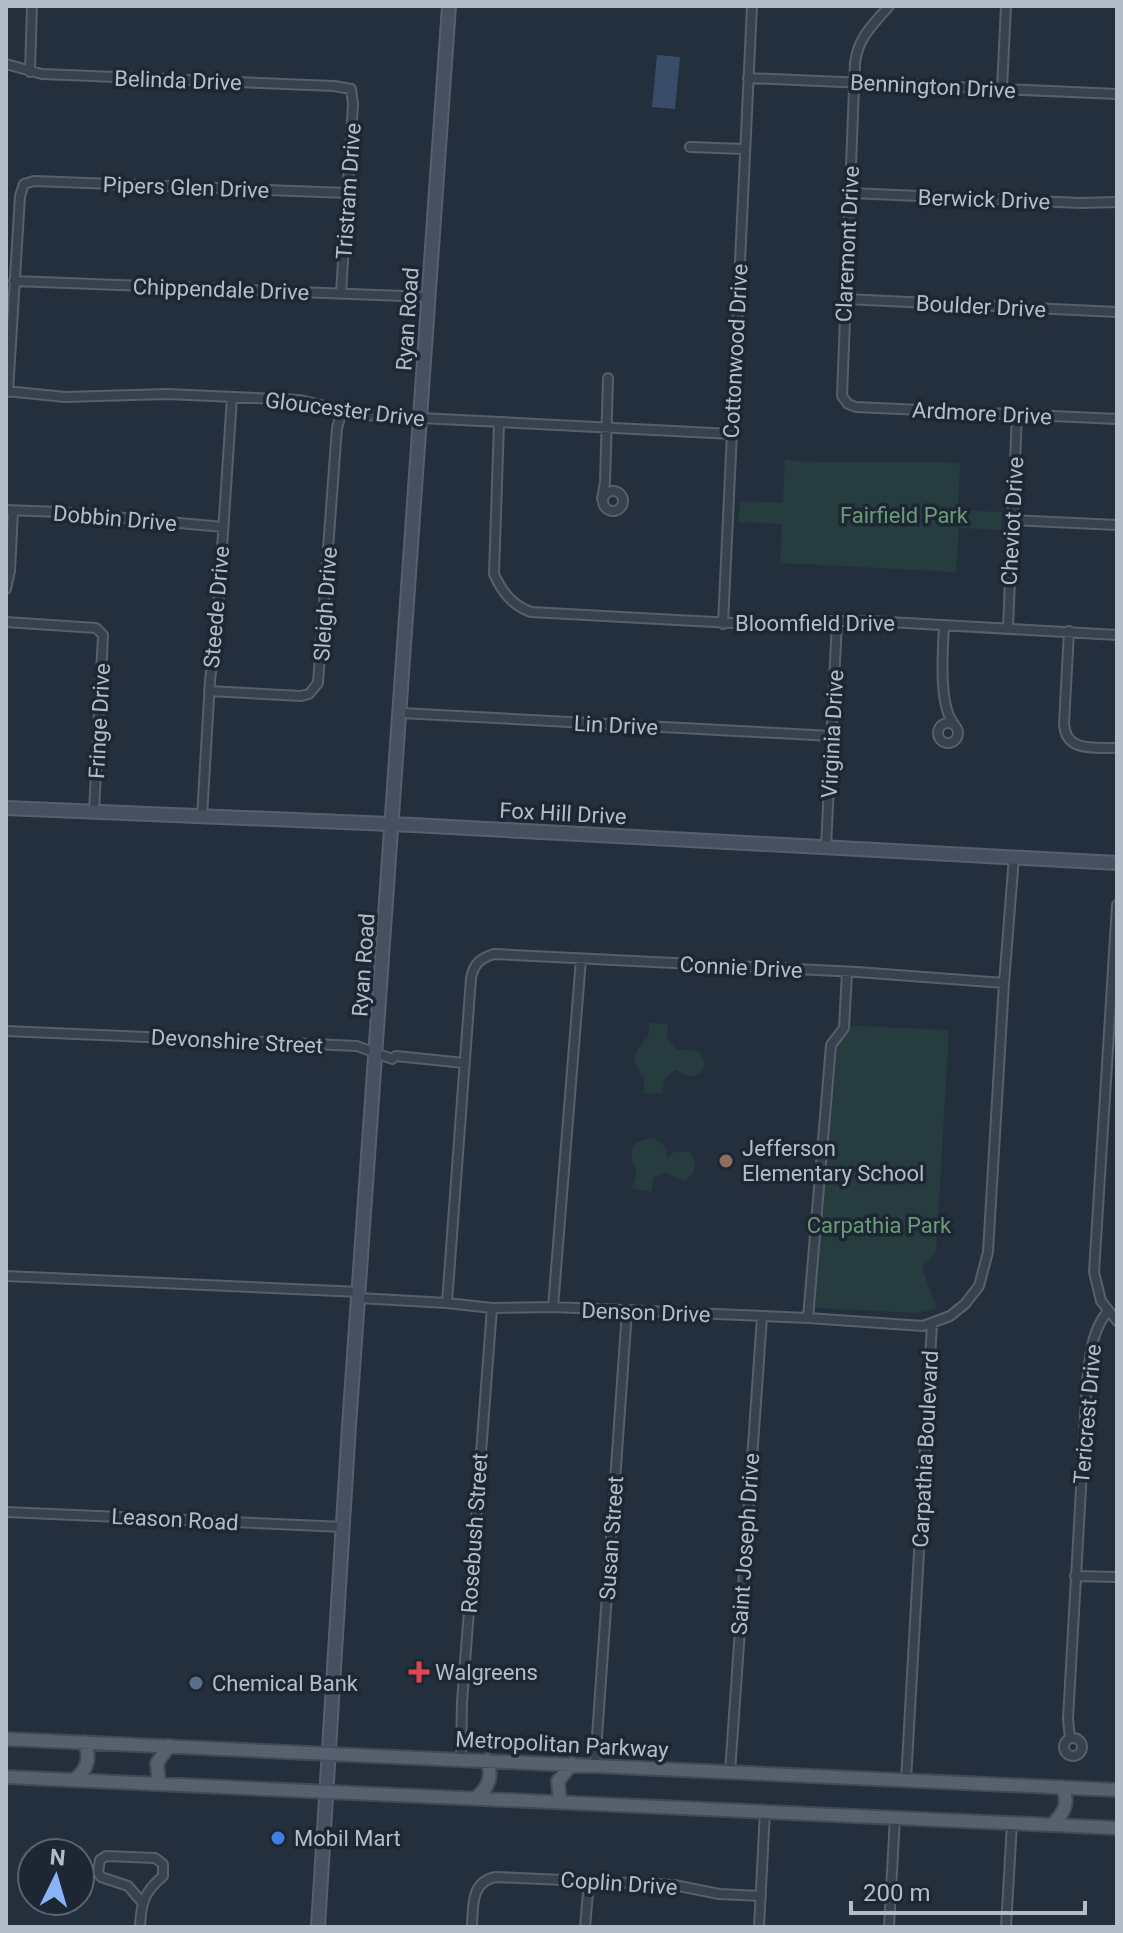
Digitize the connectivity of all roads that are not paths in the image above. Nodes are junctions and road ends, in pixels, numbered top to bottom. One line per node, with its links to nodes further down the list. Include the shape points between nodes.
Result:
1 (32, 6): 7 (street)
2 (449, 6): 20 (main road, Ryan Road)
3 (752, 6): 8 (street, Cottonwood Drive)
4 (889, 6): 9 (street, Claremont Drive, via 861,38)
5 (1006, 6): 11 (street)
6 (6, 64): 7 (street, Belinda Drive)
7 (30, 72): 10 (street, Belinda Drive)
8 (748, 78): 9 (street, Bennington Drive); 14 (street, Cottonwood Drive)
9 (854, 82): 11 (street, Bennington Drive); 16 (street, Claremont Drive)
10 (351, 89): 15 (street, Tristram Drive)
11 (1002, 89): 12 (street, Bennington Drive)
12 (1117, 94)
13 (690, 147): 14 (street)
14 (744, 149): 33 (street, Cottonwood Drive)
15 (347, 193): 18 (street, Pipers Glen Drive, via 24,184); 19 (street, Tristram Drive)
16 (850, 193): 17 (street, Berwick Drive); 21 (street, Claremont Drive)
17 (1117, 202)
18 (14, 281): 19 (street, Chippendale Drive); 24 (street)
19 (341, 293): 20 (street, Chippendale Drive)
20 (429, 297): 29 (main road, Ryan Road)
21 (845, 299): 22 (street, Boulder Drive); 26 (street, Claremont Drive, via 841,391)
22 (1117, 312)
23 (608, 378): 32 (street)
24 (7, 392): 25 (street, Gloucester Drive)
25 (232, 397): 27 (street, Gloucester Drive, via 307,401); 40 (street, Steede Drive)
26 (848, 404): 28 (street, Ardmore Drive)
27 (342, 411): 29 (street, Gloucester Drive); 49 (street, Sleigh Drive, via 318,683 301,696)
28 (1017, 414): 30 (street, Ardmore Drive); 38 (street, Cheviot Drive)
29 (421, 419): 31 (street, Gloucester Drive); 50 (main road, Ryan Road)
30 (1117, 419)
31 (499, 423): 32 (street, Gloucester Drive); 44 (street, Bloomfield Drive, via 493,565 498,583 515,604 548,615)
32 (606, 428): 33 (street, Gloucester Drive); 34 (street)
33 (732, 434): 44 (street, Cottonwood Drive)
34 (605, 482): 35 (street); 36 (street)
35 (619, 493): 36 (street, via 609,491); 36 (street, via 623,502 618,511 608,511)
36 (602, 499)
37 (10, 510): 40 (street, Dobbin Drive); 41 (street)
38 (1012, 520): 39 (street); 46 (street, Cheviot Drive)
39 (1117, 525)
40 (223, 527): 49 (street, Steede Drive)
41 (6, 589)
42 (837, 621): 44 (street, Bloomfield Drive); 45 (street, Bloomfield Drive); 54 (street, Virginia Drive)
43 (6, 622): 57 (street, Fringe Drive, via 96,628 103,635)
44 (723, 624)
45 (944, 625): 46 (street, Bloomfield Drive); 51 (street)
46 (1008, 628): 47 (street, Bloomfield Drive)
47 (1069, 631): 48 (street, Bloomfield Drive); 55 (street, via 1064,724 1069,741)
48 (1117, 635)
49 (209, 691): 58 (street, Steede Drive)
50 (401, 713): 54 (street, Lin Drive); 59 (main road, Ryan Road)
51 (947, 713): 52 (street); 53 (street)
52 (954, 724): 53 (street); 53 (street, via 958,737 946,743 937,734)
53 (941, 725)
54 (832, 736): 60 (street, Virginia Drive)
55 (1117, 748)
56 (6, 808): 57 (main road, Fox Hill Drive)
57 (94, 812): 58 (main road, Fox Hill Drive)
58 (202, 817): 59 (main road, Fox Hill Drive)
59 (393, 825): 60 (main road, Fox Hill Drive); 69 (main road, Ryan Road)
60 (826, 847): 61 (main road, Fox Hill Drive)
61 (1014, 857): 62 (main road, Fox Hill Drive); 67 (street, Carpathia Boulevard)
62 (1117, 863)
63 (1117, 905): 66 (street)
64 (581, 959): 65 (street, Connie Drive); 70 (street, Connie Drive, via 494,954 480,960 471,978); 74 (street)
65 (847, 972): 67 (street, Connie Drive); 79 (street, via 844,1028 831,1045)
66 (1115, 975): 77 (street, via 1094,1272)
67 (1004, 983): 81 (street, Carpathia Boulevard, via 986,1269 965,1304)
68 (6, 1031): 69 (street, Devonshire Street, via 357,1046)
69 (376, 1053): 70 (street, Devonshire Street, via 392,1059); 72 (main road, Ryan Road)
70 (464, 1063): 73 (street)
71 (6, 1276): 72 (street, Denson Drive)
72 (360, 1295): 73 (street, Denson Drive); 83 (main road, Ryan Road)
73 (447, 1303): 75 (street, Denson Drive)
74 (553, 1307): 75 (street, Denson Drive); 76 (street, Denson Drive)
75 (492, 1308): 91 (street, Rosebush Street)
76 (627, 1311): 78 (street, Denson Drive); 94 (street, Susan Street)
77 (1107, 1312): 80 (street); 84 (street, Tericrest Drive, via 1093,1339 1087,1382)
78 (762, 1317): 79 (street, Denson Drive); 95 (street, Saint Joseph Drive)
79 (808, 1318): 81 (street, Denson Drive)
80 (1117, 1321)
81 (932, 1324): 98 (street, Carpathia Boulevard)
82 (6, 1512): 83 (street, Leason Road)
83 (344, 1527): 90 (main road, Ryan Road)
84 (1075, 1576): 85 (street); 86 (street, Tericrest Drive)
85 (1117, 1577)
86 (1070, 1738)
87 (6, 1739): 88 (main road, Metropolitan Parkway)
88 (84, 1742): 89 (main road, Metropolitan Parkway); 97 (main road, via 88,1761)
89 (169, 1746): 90 (main road, Metropolitan Parkway); 99 (main road, via 157,1763)
90 (328, 1752): 91 (main road, Metropolitan Parkway); 102 (main road, Ryan Road)
91 (461, 1759): 92 (main road, Metropolitan Parkway)
92 (487, 1760): 93 (main road, Metropolitan Parkway); 103 (main road, via 490,1780)
93 (572, 1764): 94 (main road, Metropolitan Parkway); 104 (main road, via 558,1781)
94 (595, 1765): 95 (main road, Metropolitan Parkway)
95 (730, 1772): 98 (main road, Metropolitan Parkway)
96 (6, 1777): 97 (main road)
97 (74, 1780): 99 (main road)
98 (906, 1780): 100 (main road, Metropolitan Parkway)
99 (159, 1783): 102 (main road)
100 (1062, 1787): 101 (main road, Metropolitan Parkway); 108 (main road, via 1066,1807)
101 (1117, 1790)
102 (326, 1791): 103 (main road); 114 (main road, Ryan Road)
103 (476, 1798): 104 (main road)
104 (560, 1802): 105 (main road)
105 (765, 1811): 106 (main road); 111 (street)
106 (895, 1817): 107 (main road); 118 (street)
107 (1012, 1823): 108 (main road); 119 (street)
108 (1052, 1825): 109 (main road)
109 (1117, 1828)
110 (589, 1881): 111 (street, Coplin Drive); 115 (street, Coplin Drive, via 485,1880 475,1895); 116 (street)
111 (761, 1896): 117 (street)
112 (141, 1901): 112 (street, via 163,1876 161,1860 100,1860 101,1877 128,1886); 113 (street)
113 (140, 1927)
114 (318, 1927)
115 (472, 1927)
116 (585, 1927)
117 (759, 1927)
118 (889, 1927)
119 (1006, 1927)

